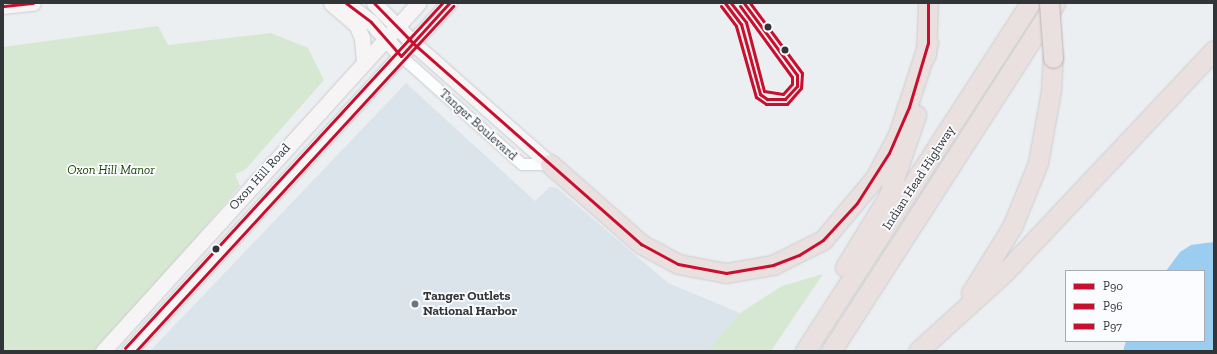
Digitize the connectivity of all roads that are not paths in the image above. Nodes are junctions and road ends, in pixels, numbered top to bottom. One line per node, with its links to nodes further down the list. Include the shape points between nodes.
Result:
1 (33, 3): 10 (main road)
2 (331, 3): 18 (main road, via 357,26 362,38)
3 (346, 3): 13 (main road)
4 (374, 3): 12 (main road, Tanger Boulevard)
5 (418, 3): 12 (main road, Oxon Hill Road)
6 (449, 3): 14 (main road, Oxon Hill Road)
7 (928, 3): 15 (highway)
8 (1030, 3): 24 (highway, Indian Head Highway)
9 (1059, 3): 11 (highway, Indian Head Highway)
10 (3, 6)
11 (1050, 8): 20 (highway, bridge, via 1053,58 1045,130 1026,194 993,260); 25 (highway, Indian Head Highway)
12 (397, 27): 13 (main road, Oxon Hill Road); 14 (main road, Tanger Boulevard)
13 (387, 38): 17 (main road); 18 (main road, Oxon Hill Road)
14 (413, 43): 17 (main road, Oxon Hill Road); 19 (main road, Tanger Boulevard)
15 (928, 43): 19 (highway, via 898,134 875,178 823,240 773,265 726,273 678,264 641,244); 23 (highway, via 910,140 888,197)
16 (1214, 50): 20 (highway, via 1004,273)
17 (401, 56): 19 (street, Tanger Boulevard, via 522,164); 22 (main road, Oxon Hill Road)
18 (364, 62): 21 (main road, Oxon Hill Road)
19 (550, 164)
20 (946, 323): 26 (highway)
21 (103, 351)
22 (129, 351)
23 (793, 351)
24 (805, 351)
25 (831, 351)
26 (918, 351)

